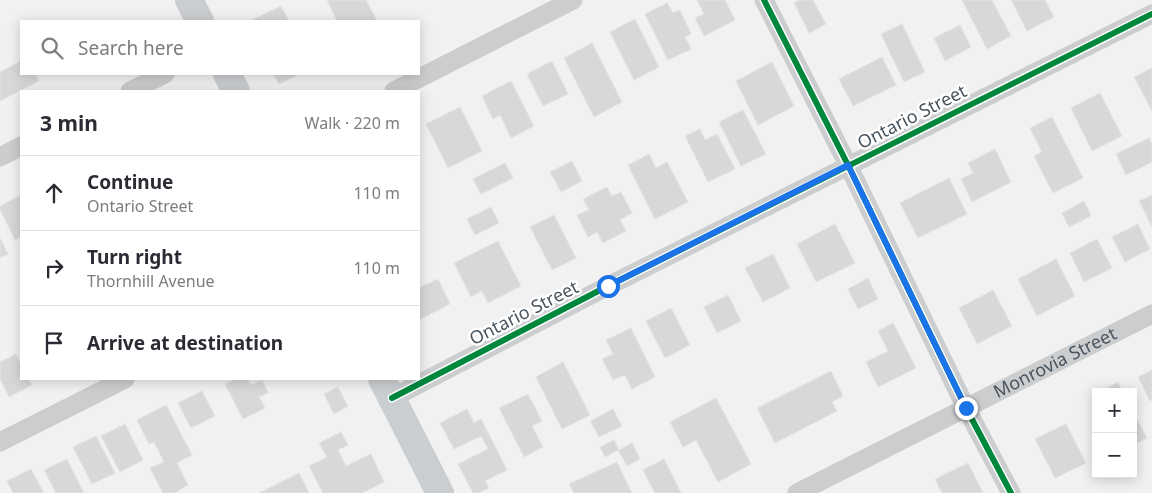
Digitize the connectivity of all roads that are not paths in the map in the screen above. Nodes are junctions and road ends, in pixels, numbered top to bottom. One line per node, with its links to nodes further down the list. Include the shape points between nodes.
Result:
1 (189, 0): 5 (main road)
2 (573, 0): 10 (street)
3 (764, 0): 13 (street)
4 (1152, 14): 13 (street, Ontario Street)
5 (199, 20)
6 (162, 75): 8 (street)
7 (228, 75): 9 (main road)
8 (132, 90)
9 (235, 90)
10 (396, 90)
11 (20, 147): 12 (street)
12 (0, 157)
13 (848, 165): 15 (street, Ontario Street, via 608,286); 19 (street)
14 (1152, 314): 19 (street, Monrovia Street)
15 (420, 373)
16 (123, 380): 20 (street)
17 (404, 380): 18 (street, Ontario Street)
18 (387, 388): 21 (main road)
19 (966, 408): 22 (street, Monrovia Street); 23 (street)
20 (0, 442)
21 (440, 493)
22 (797, 493)
23 (1011, 493)

